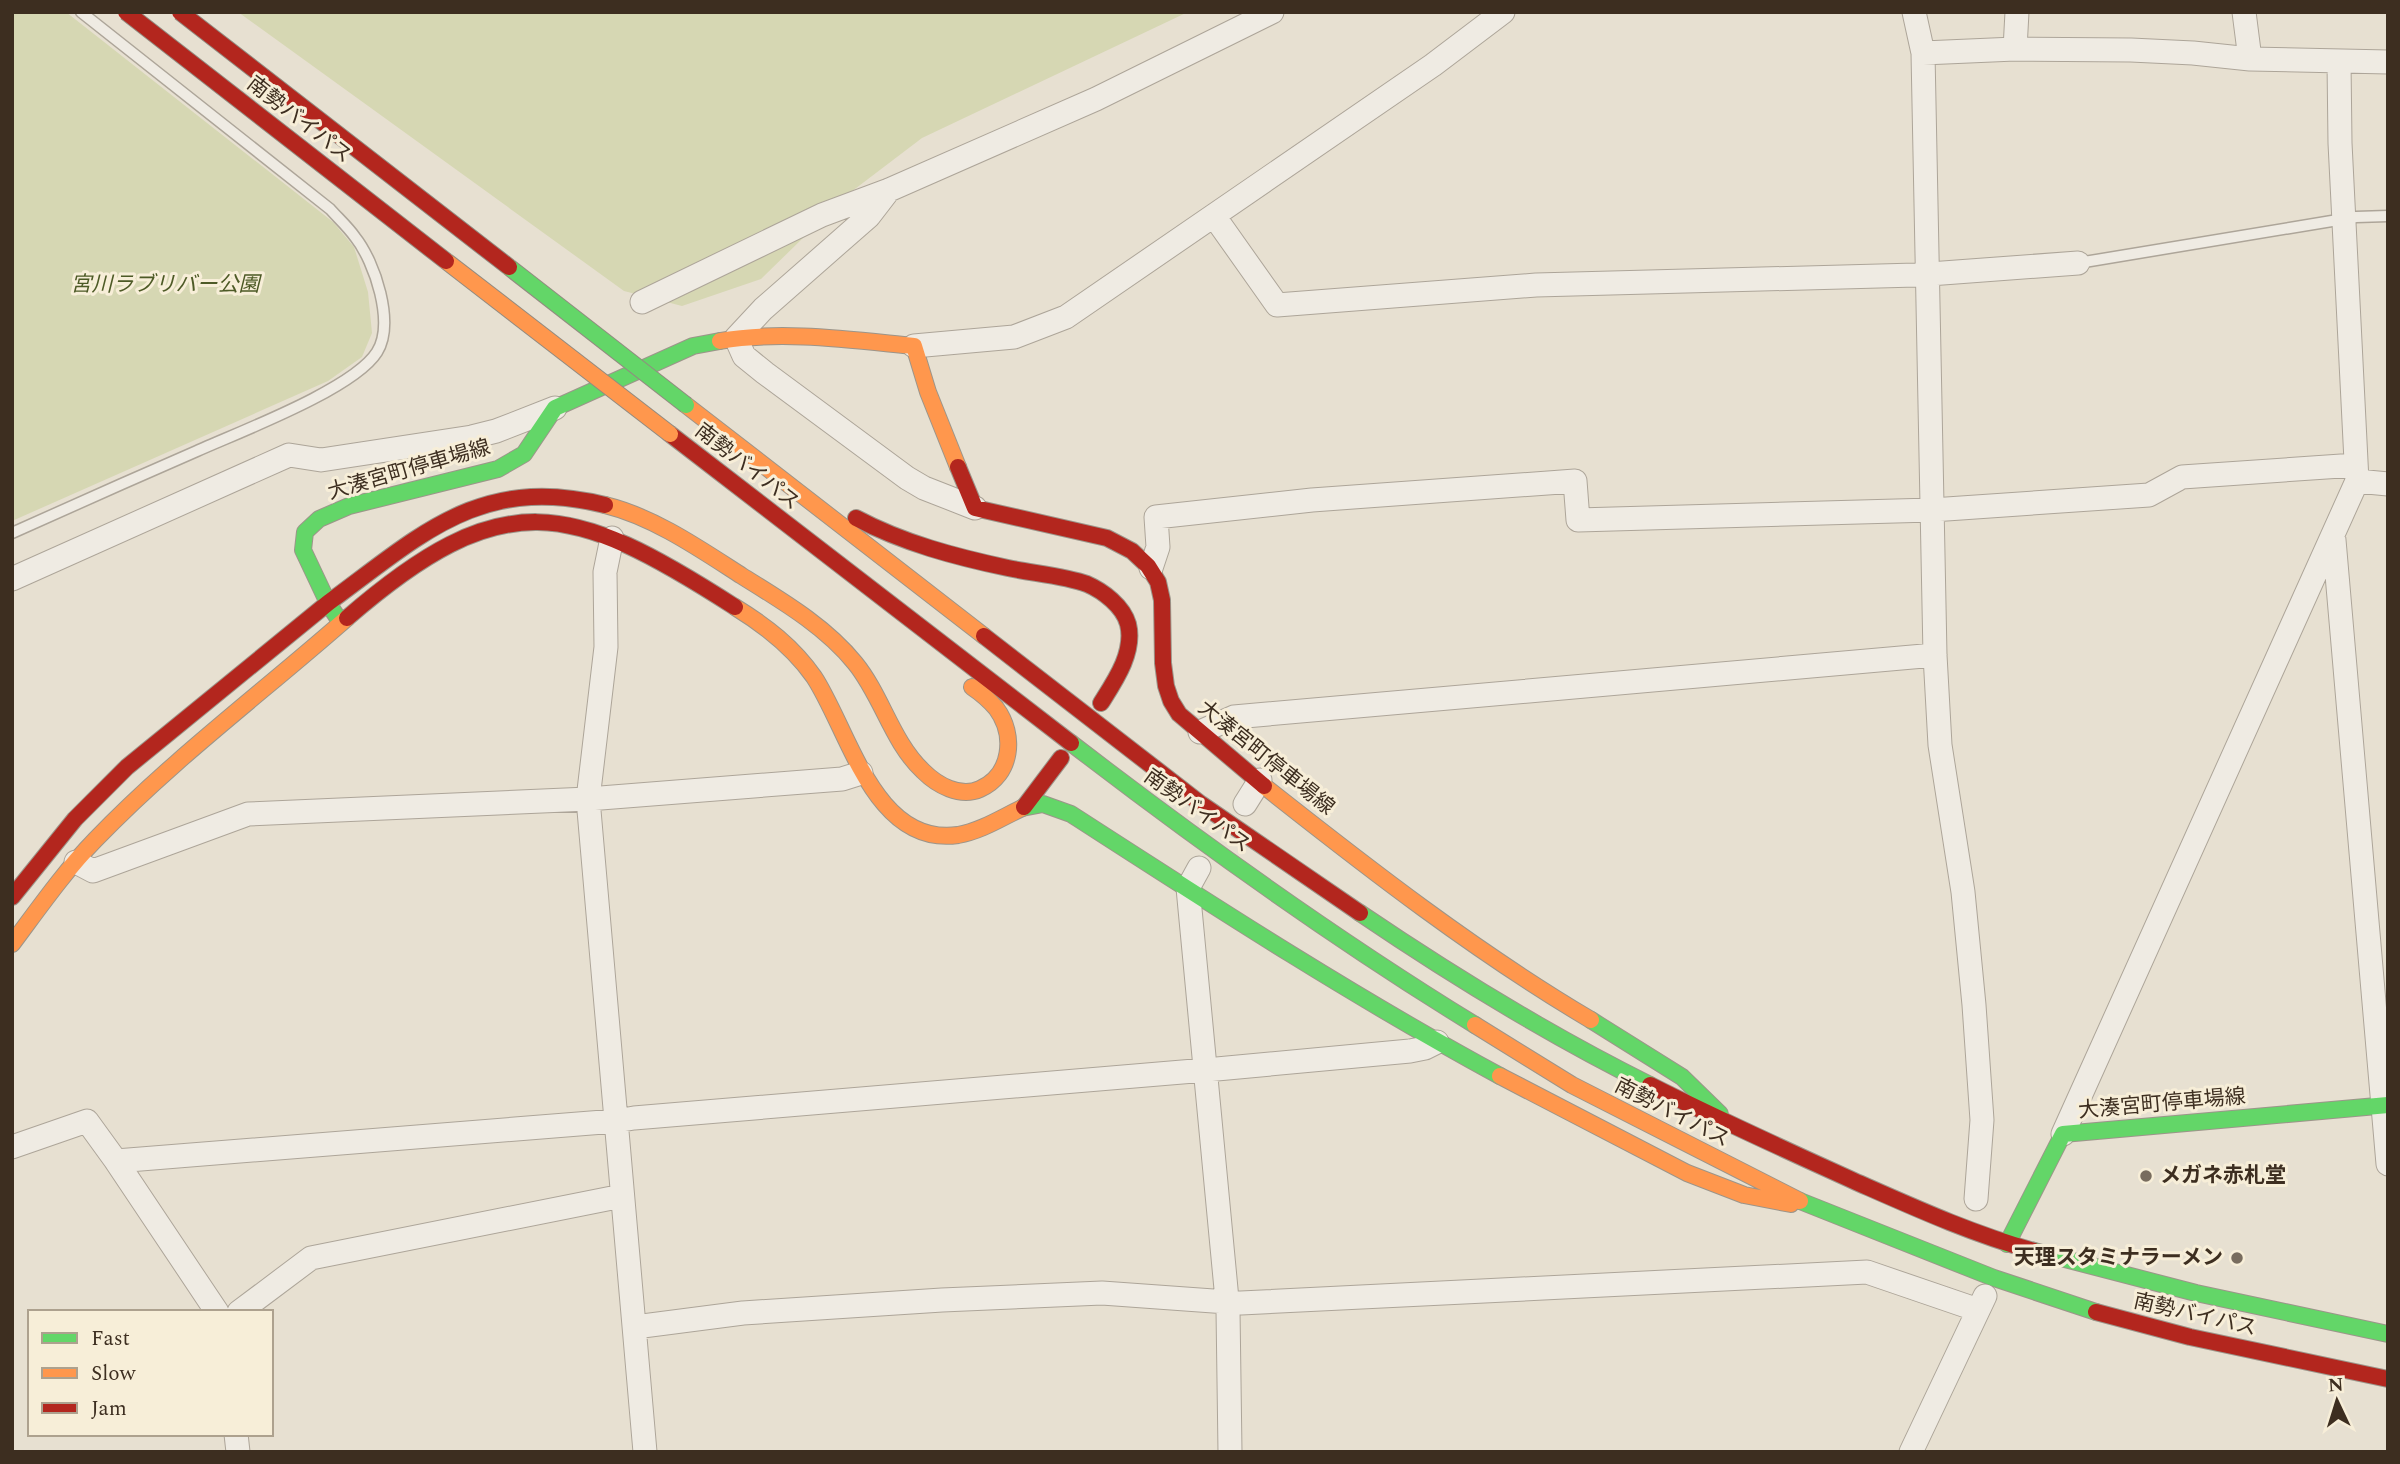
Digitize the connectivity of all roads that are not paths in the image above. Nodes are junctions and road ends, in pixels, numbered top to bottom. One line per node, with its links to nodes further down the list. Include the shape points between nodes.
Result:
1 (81, 12): 30 (lane, via 330,209 357,239 378,284 384,333 377,352 341,384)
2 (126, 12): 25 (main road, 南勢バイパス, bridge)
3 (180, 12): 23 (main road, 南勢バイパス, bridge)
4 (1272, 12): 14 (street, via 1096,99)
5 (1503, 12): 15 (street)
6 (1914, 12): 10 (street)
7 (2017, 12): 9 (street)
8 (2244, 12): 11 (street)
9 (2015, 49): 10 (street); 11 (street, via 2131,50)
10 (1923, 53): 19 (street)
11 (2250, 60): 12 (street)
12 (2339, 62): 13 (street); 17 (street)
13 (2388, 62)
14 (889, 190): 20 (street, via 822,215); 21 (street, via 869,216)
15 (1214, 216): 19 (street, via 1277,305 1536,285); 22 (street, via 1066,317 1014,337)
16 (2388, 216): 17 (lane)
17 (2345, 220): 18 (lane); 26 (street)
18 (2078, 263): 19 (street)
19 (1926, 275): 29 (street)
20 (642, 302)
21 (736, 338): 22 (main road); 24 (main road, via 693,346); 28 (street, via 744,356 907,478)
22 (914, 346): 28 (main road)
23 (686, 405): 38 (main road, via 781,461 850,516 877,529 959,558 1086,584 1115,601 1130,632 1128,655); 54 (main road, 南勢バイパス, via 1212,811 1405,943 1581,1051)
24 (555, 408): 34 (street, via 472,438 321,460 289,455); 35 (main road, 大湊宮町停車場線, via 524,454 498,469 349,506 319,519 305,532 303,550)
25 (670, 434): 35 (main road, via 730,498 988,700 1001,717 1008,739 1008,761 995,782 961,793 936,784 915,763 856,663 824,633 670,531 590,499 526,495 445,520); 61 (main road, 南勢バイパス, via 1179,826 1392,974 1572,1085)
26 (2357, 473): 27 (street); 29 (street, via 2182,477 2149,495); 31 (street)
27 (2388, 484)
28 (975, 508): 33 (main road, 大湊宮町停車場線, via 1107,538 1125,545)
29 (1932, 510): 33 (street, via 1577,520 1575,481 1312,500 1156,517 1158,547); 37 (street)
30 (12, 533)
31 (2333, 537): 52 (street); 55 (street)
32 (612, 538): 36 (main road, via 558,522 525,521 460,537 401,575); 41 (main road, via 659,558 786,643 814,677); 43 (street, via 606,572 606,647)
33 (1151, 568): 39 (main road, 大湊宮町停車場線, via 1163,601 1167,693 1174,710)
34 (12, 579)
35 (327, 603): 36 (main road, 大湊宮町停車場線); 48 (main road, via 127,767 75,819)
36 (342, 624): 46 (main road, via 181,756)
37 (1935, 655): 39 (street, via 1234,717); 60 (street, via 1940,745 1963,892 1974,1006 1982,1120)
38 (1101, 703)
39 (1200, 732): 42 (main road, 大湊宮町停車場線)
40 (1061, 758): 45 (main road)
41 (861, 773): 43 (street, via 842,779); 45 (main road, via 901,821 927,834 956,837 980,831)
42 (1260, 780): 44 (street); 54 (main road, 大湊宮町停車場線, via 1343,848 1531,983 1684,1078)
43 (588, 799): 46 (street, via 248,814 93,872); 53 (street)
44 (1245, 804)
45 (1024, 807): 47 (main road, via 1054,806)
46 (76, 862): 49 (main road)
47 (1194, 878): 50 (main road, via 1352,993); 51 (street)
48 (12, 897)
49 (12, 943)
50 (1437, 1042): 51 (street, via 1410,1051); 61 (main road, via 1687,1172 1744,1195)
51 (1206, 1070): 53 (street); 64 (street)
52 (2385, 1105): 55 (main road, 大湊宮町停車場線); 58 (street)
53 (616, 1121): 57 (street); 59 (street)
54 (1732, 1126): 62 (main road, 南勢バイパス, via 1921,1211)
55 (2063, 1134): 62 (main road, 大湊宮町停車場線)
56 (12, 1147): 57 (street, via 87,1121)
57 (116, 1161): 65 (street)
58 (2388, 1164)
59 (622, 1196): 66 (street, via 312,1258); 68 (street)
60 (1976, 1199)
61 (1816, 1209): 63 (main road, 南勢バイパス)
62 (2007, 1244): 63 (street); 69 (main road, 南勢バイパス, via 2207,1296)
63 (1994, 1278): 67 (street); 70 (main road, 南勢バイパス, via 2107,1316)
64 (1226, 1300): 67 (street, via 1241,1303 1867,1272); 68 (street, via 1102,1293 956,1299 743,1312); 72 (street)
65 (215, 1310)
66 (243, 1310)
67 (1978, 1310): 73 (street)
68 (635, 1327): 71 (street)
69 (2388, 1334)
70 (2388, 1378)
71 (645, 1452)
72 (1230, 1452)
73 (1911, 1452)

